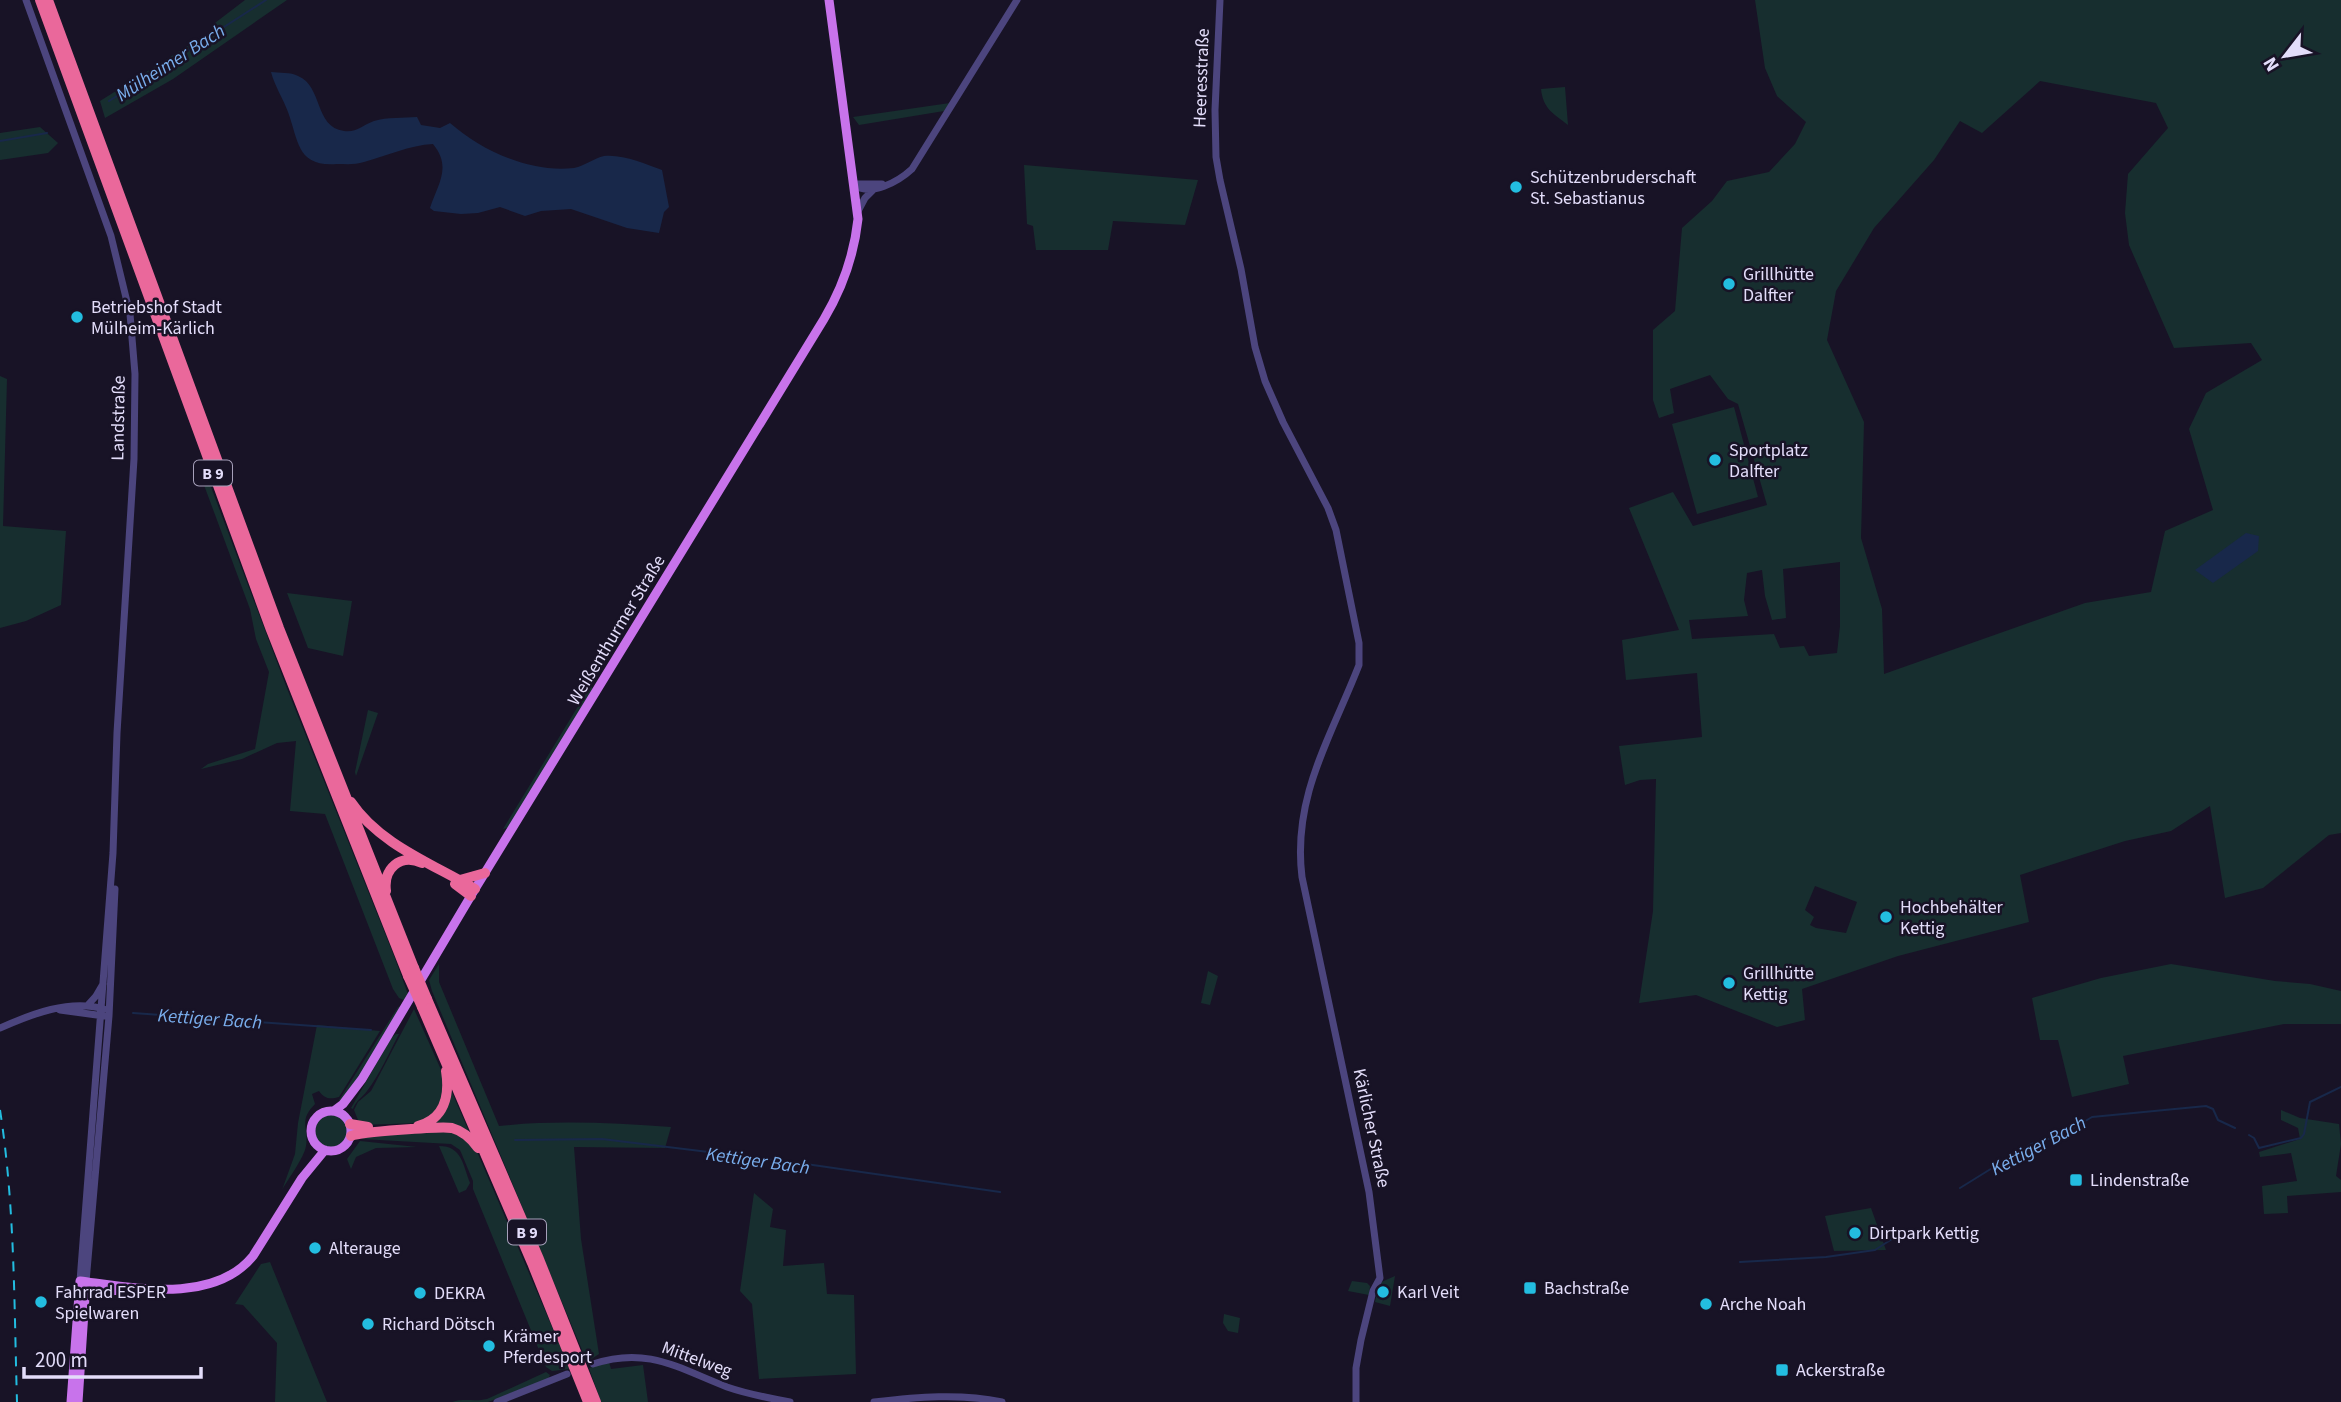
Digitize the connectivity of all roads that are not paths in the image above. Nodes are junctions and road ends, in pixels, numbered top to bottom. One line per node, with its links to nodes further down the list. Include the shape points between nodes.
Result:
1 (26, 0): 12 (street, Landstraße, via 104,215 131,323 135,432)
2 (40, 0): 17 (highway, B 9, via 275,641)
3 (48, 0): 11 (highway, B 9)
4 (829, 0): 7 (main road, Weißenthurmer Straße)
5 (1017, 0): 8 (street, via 923,155 908,173)
6 (1220, 0): 19 (street, Heeresstraße, via 1216,157 1255,347 1283,422 1328,508 1342,551 1359,643 1359,664 1315,771 1301,820 1298,852)
7 (855, 184): 8 (street); 9 (street, via 864,190); 10 (main road, Weißenthurmer Straße)
8 (886, 184): 9 (street)
9 (874, 189): 10 (street)
10 (857, 213): 13 (main road, Weißenthurmer Straße, via 850,265 824,319)
11 (339, 784): 14 (highway, B 9, via 374,829); 16 (highway, B 9)
12 (113, 853): 18 (street); 23 (street)
13 (485, 873): 14 (highway); 15 (main road, Weißenthurmer Straße)
14 (460, 880): 15 (highway, B 9)
15 (473, 892): 16 (highway, B 9, via 423,863 407,859 394,865 385,878); 26 (main road, Weißenthurmer Straße)
16 (389, 909): 17 (highway, B 9)
17 (411, 972): 20 (highway, B 9, bridge)
18 (104, 980): 21 (street); 23 (street)
19 (1325, 982): 48 (street, Kärlicher Straße, via 1369,1192 1380,1278 1361,1340)
20 (424, 1003): 25 (highway, B 9); 44 (highway, B 9, via 539,1259)
21 (87, 1006): 22 (street); 23 (street)
22 (56, 1010): 23 (street); 24 (street)
23 (105, 1013): 34 (street)
24 (0, 1028)
25 (444, 1060): 28 (highway, via 447,1094 434,1119 414,1126 359,1127); 32 (highway, B 9)
26 (362, 1079): 27 (main road, Weißenthurmer Straße); 28 (main road, Weißenthurmer Straße)
27 (335, 1111): 28 (main road); 30 (main road, via 322,1112 314,1120 311,1132)
28 (348, 1121): 29 (main road)
29 (351, 1136): 31 (main road, via 341,1149); 32 (highway, via 448,1127 467,1135)
30 (315, 1143): 31 (main road); 33 (main road)
31 (325, 1150): 33 (main road)
32 (489, 1163): 43 (highway, B 9)
33 (302, 1178): 35 (main road, via 253,1256 232,1275 195,1287)
34 (84, 1284): 35 (main road); 36 (main road, via 91,1292); 37 (main road); 40 (main road)
35 (134, 1287): 36 (main road)
36 (102, 1292): 37 (main road)
37 (84, 1318): 41 (main road)
38 (593, 1364): 45 (street, Mittelweg, via 622,1357 654,1358 730,1388)
39 (567, 1374): 42 (street)
40 (71, 1402)
41 (78, 1402)
42 (497, 1402)
43 (589, 1402)
44 (596, 1402)
45 (790, 1402)
46 (874, 1402): 47 (street, via 952,1396)
47 (1002, 1402)
48 (1356, 1402)

